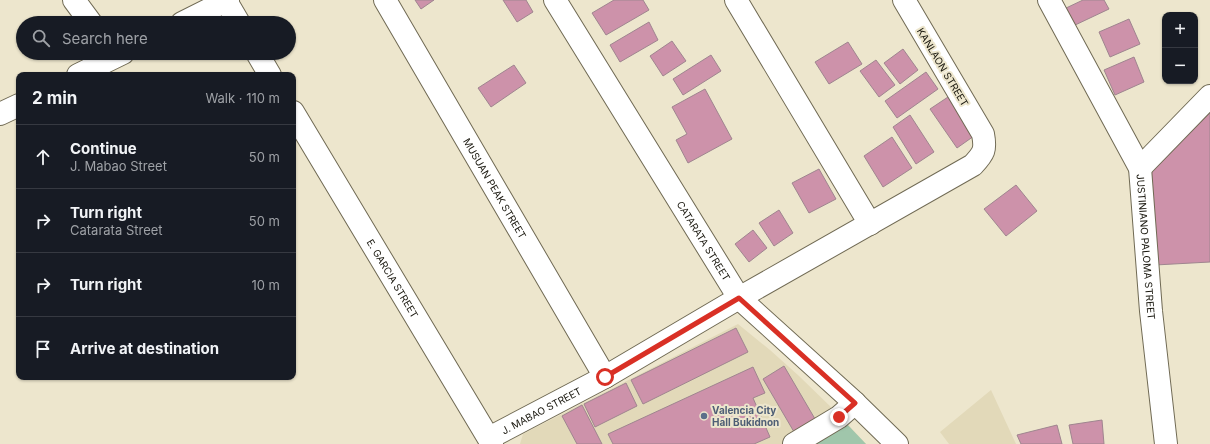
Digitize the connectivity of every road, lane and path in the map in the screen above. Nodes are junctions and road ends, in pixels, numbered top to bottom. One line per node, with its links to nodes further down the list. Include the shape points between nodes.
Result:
1 (74, 0): 8 (street)
2 (227, 0): 9 (street); 10 (street)
3 (385, 0): 23 (street, MUSUAN PEAK STREET)
4 (555, 0): 22 (street, CATARATA STREET)
5 (736, 0): 21 (street)
6 (904, 0): 19 (street, KANLAON STREET)
7 (1049, 0): 20 (street, JUSTINIANO PALOMA STREET)
8 (86, 16)
9 (196, 16)
10 (235, 16)
11 (107, 60): 13 (street)
12 (261, 60): 14 (street)
13 (84, 72)
14 (268, 72)
15 (1210, 96): 20 (street)
16 (16, 106): 17 (street)
17 (0, 114)
18 (296, 117): 25 (street, E. GARCIA STREET)
19 (983, 134): 21 (street, J. MABAO STREET, via 985,146 974,165)
20 (1140, 168): 28 (street, JUSTINIANO PALOMA STREET)
21 (870, 224): 22 (street, J. MABAO STREET)
22 (739, 298): 23 (street, J. MABAO STREET); 24 (street, CATARATA STREET)
23 (605, 377): 25 (street, J. MABAO STREET)
24 (855, 403): 26 (street, via 839,417); 27 (street, CATARATA STREET)
25 (491, 441)
26 (794, 444)
27 (897, 444)
28 (1166, 444)

